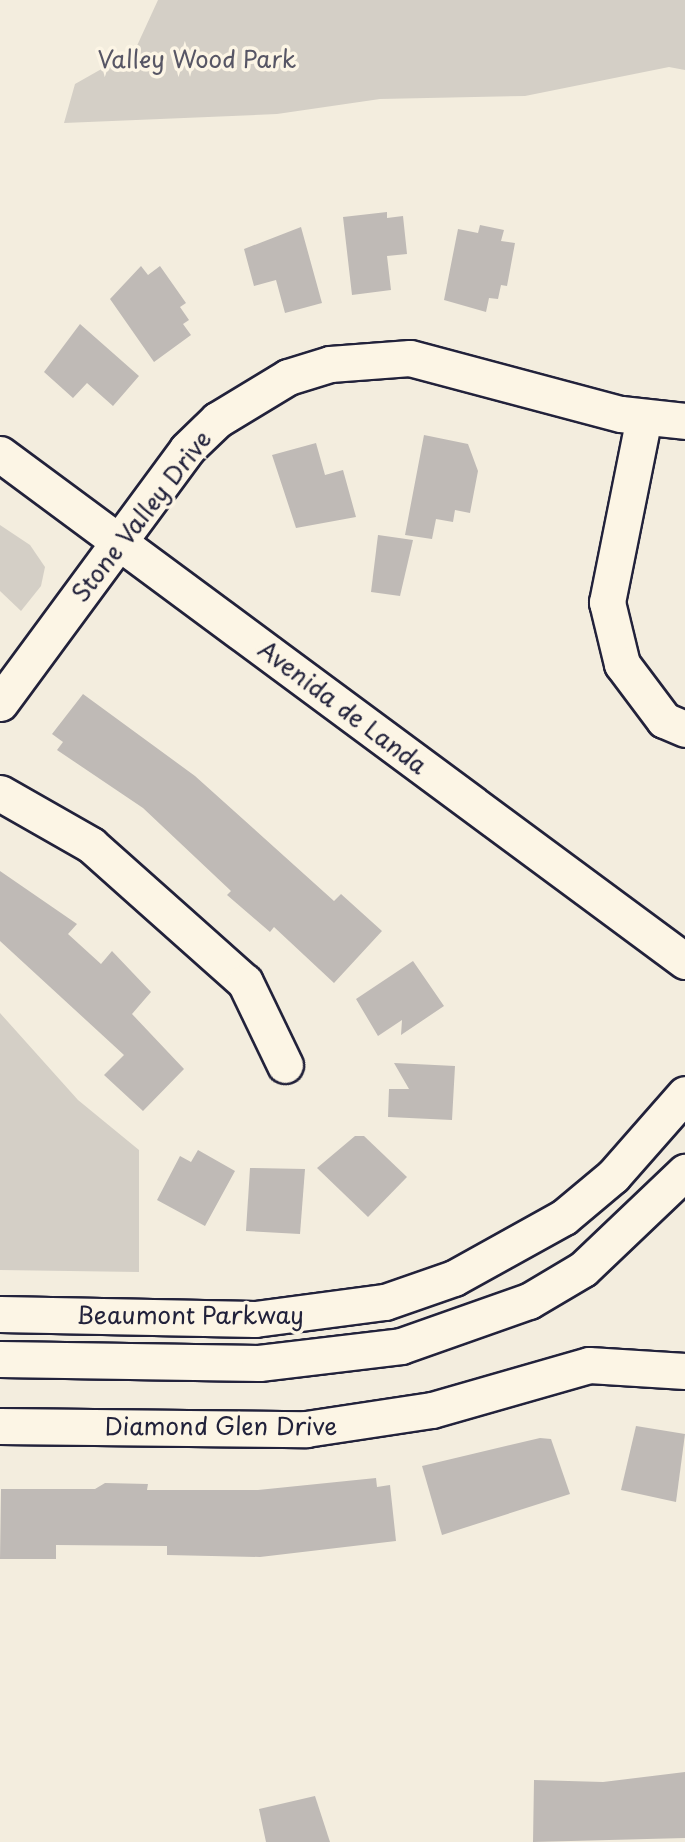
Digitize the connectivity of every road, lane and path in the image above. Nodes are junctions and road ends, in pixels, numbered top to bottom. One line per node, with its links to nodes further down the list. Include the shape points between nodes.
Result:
1 (643, 417): 2 (street, Stone Valley Drive); 4 (street, Stone Valley Drive, via 444,363 397,358 330,364 288,377 217,420 187,449); 6 (street, via 607,602 622,664 664,720)
2 (685, 421)
3 (0, 454): 4 (street, Avenida de Landa)
4 (119, 540): 5 (street, Stone Valley Drive); 8 (street, Avenida de Landa)
5 (0, 703)
6 (685, 729)
7 (0, 793): 9 (street, via 91,845 245,982)
8 (685, 961)
9 (285, 1065)
10 (685, 1094): 12 (street, Beaumont Parkway, via 621,1168 564,1217 454,1278 385,1302 256,1319)
11 (685, 1172): 13 (street, Beaumont Parkway, via 583,1269 529,1301 401,1346 259,1363)
12 (0, 1314)
13 (0, 1359)
14 (685, 1371): 15 (street, Diamond Glen Drive, via 589,1365 432,1410 306,1429)
15 (0, 1426)

